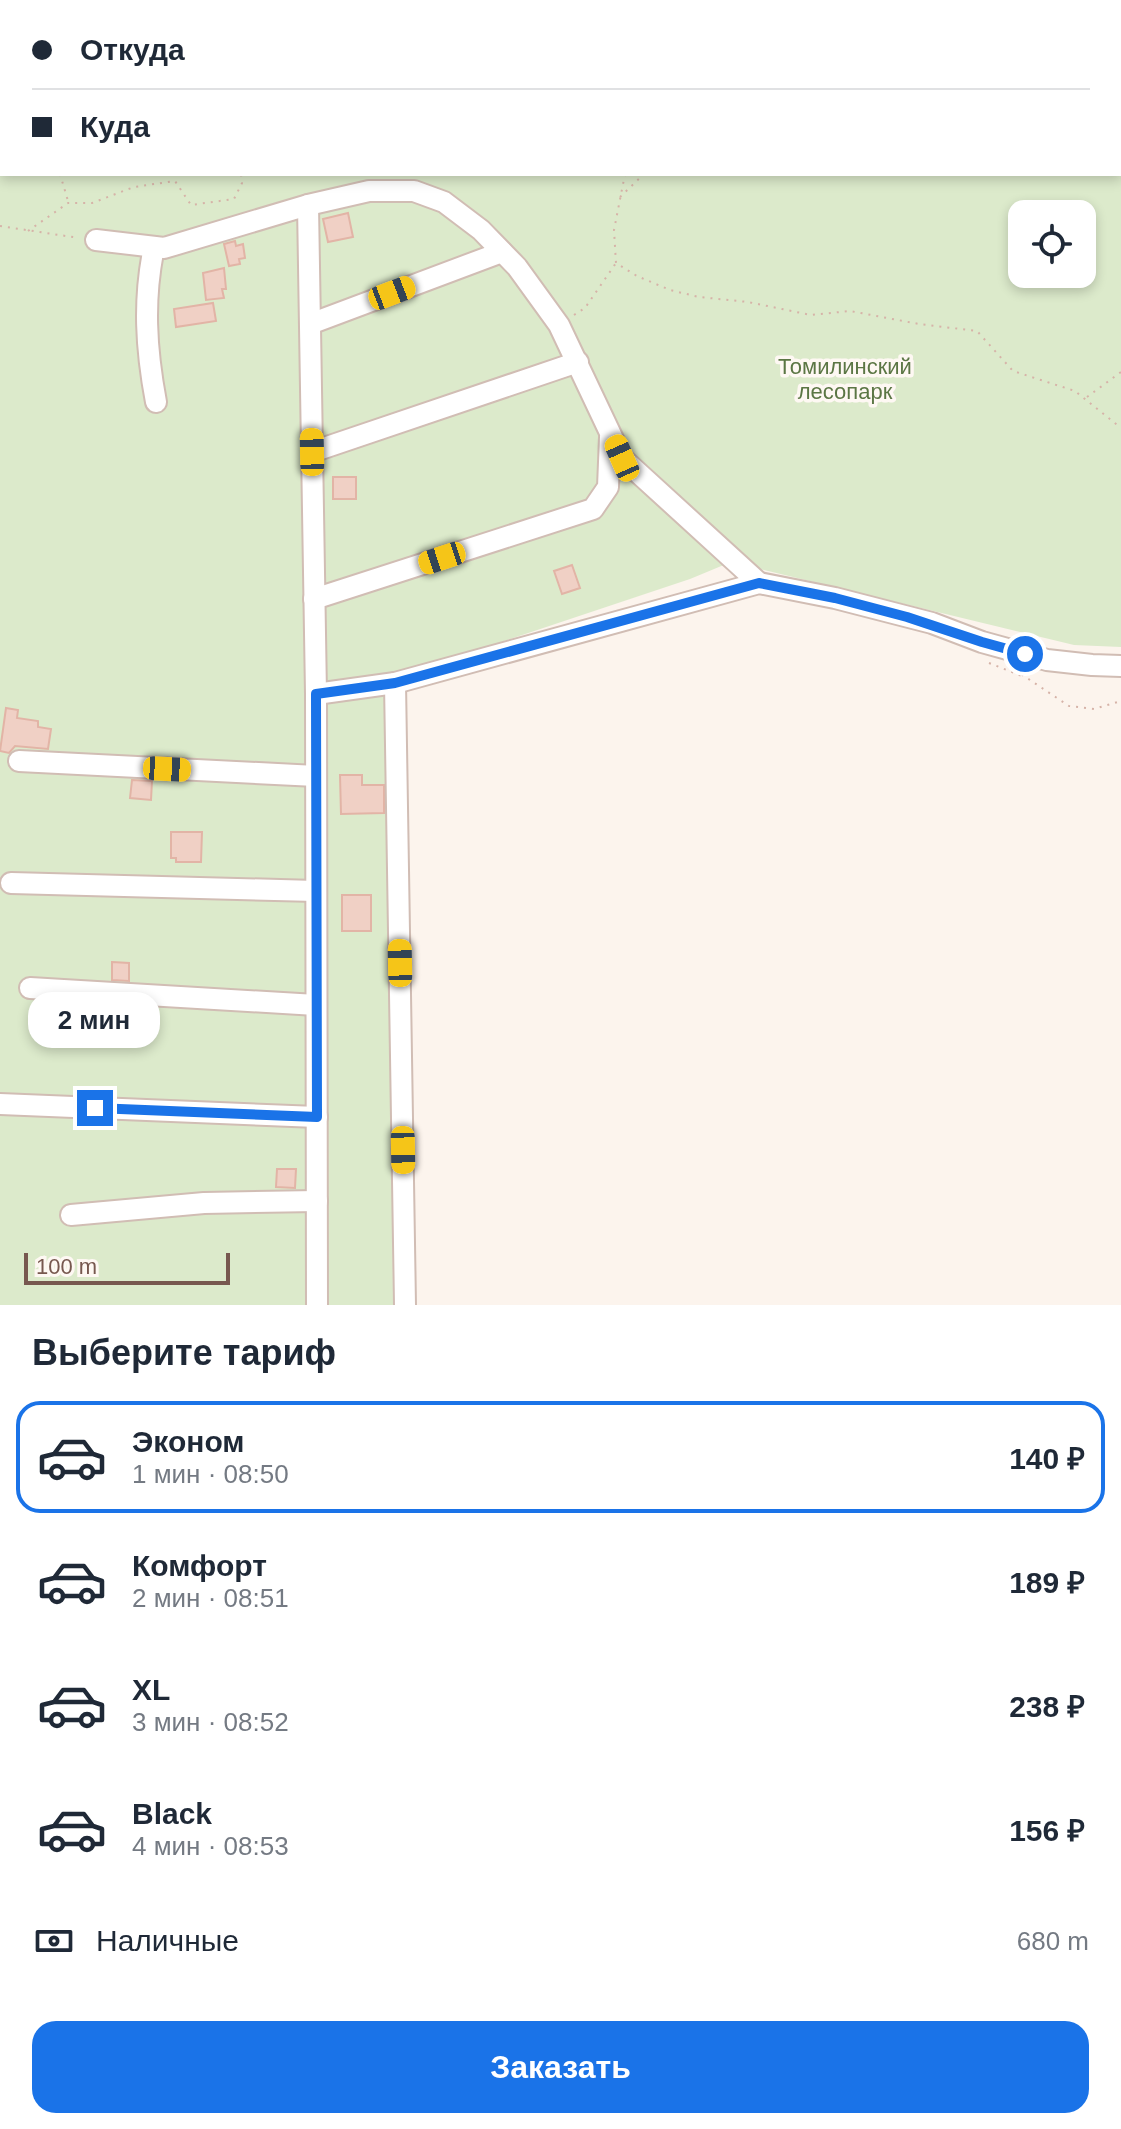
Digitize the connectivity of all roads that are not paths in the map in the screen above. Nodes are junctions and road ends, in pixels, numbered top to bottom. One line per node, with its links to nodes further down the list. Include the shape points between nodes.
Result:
1 (308, 205): 3 (street); 4 (street, via 369,191 414,191 444,202); 5 (street)
2 (96, 240): 3 (street)
3 (154, 247): 7 (street, via 147,354)
4 (502, 252): 5 (street); 6 (street, via 559,325)
5 (310, 324): 9 (street)
6 (578, 362): 8 (street); 9 (street)
7 (156, 402)
8 (610, 433): 10 (street, via 622,458); 11 (street, via 608,487 593,509)
9 (312, 452): 11 (street)
10 (759, 583): 12 (street, via 932,623 1047,660); 13 (street)
11 (314, 599): 14 (street)
12 (1121, 666)
13 (395, 683): 14 (street); 26 (street)
14 (316, 694): 16 (street)
15 (19, 761): 16 (street)
16 (316, 776): 18 (street)
17 (11, 883): 18 (street)
18 (316, 891): 20 (street)
19 (30, 988): 20 (street)
20 (316, 1005): 22 (street)
21 (0, 1104): 22 (street)
22 (317, 1117): 23 (street)
23 (317, 1201): 24 (street, via 204,1203); 25 (street)
24 (71, 1215)
25 (317, 1305)
26 (405, 1305)

